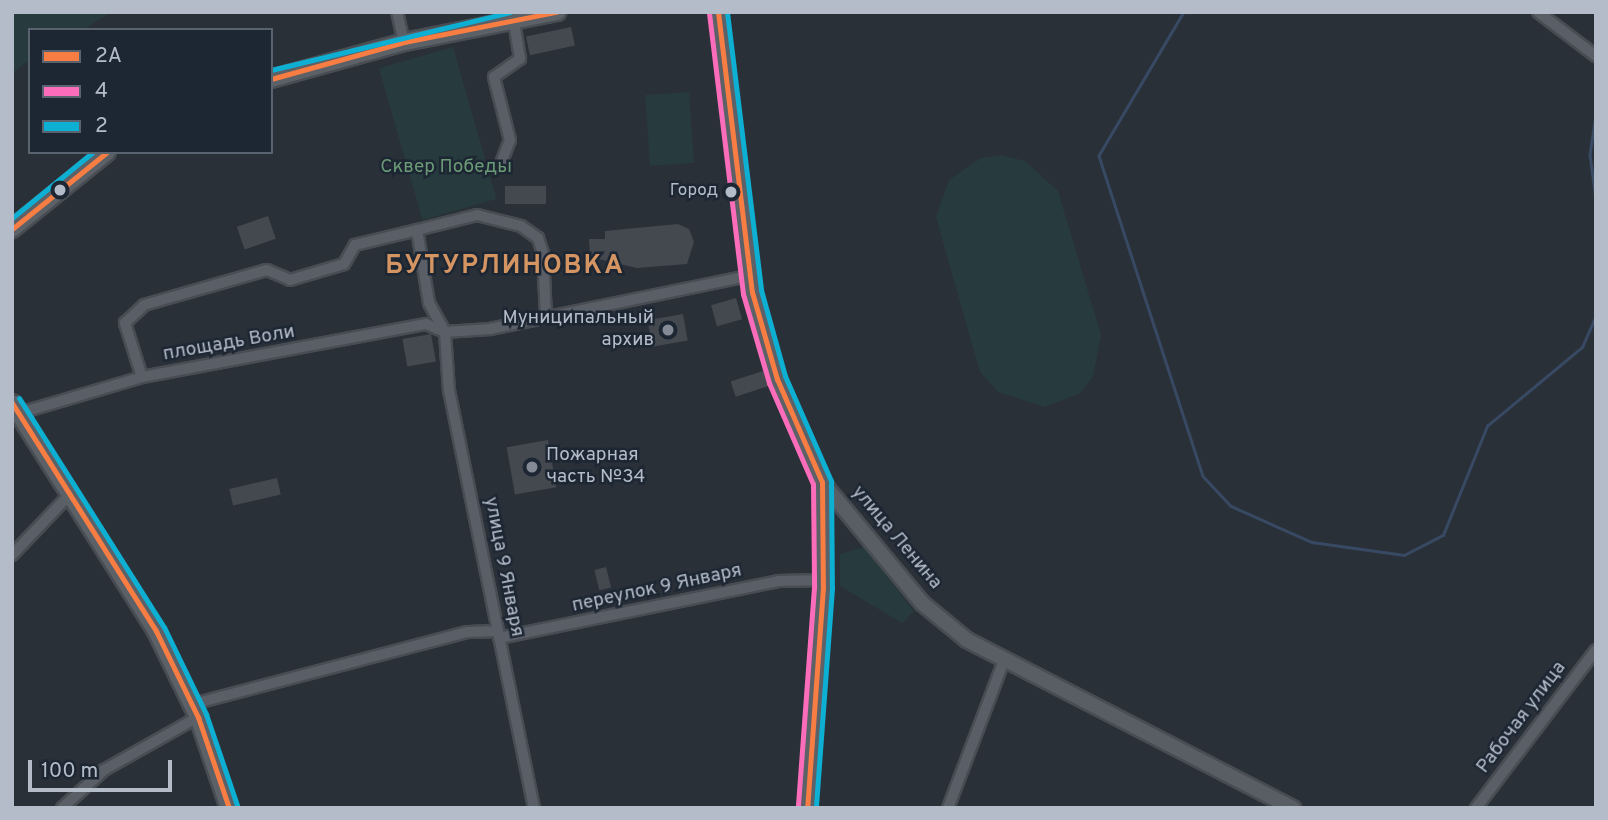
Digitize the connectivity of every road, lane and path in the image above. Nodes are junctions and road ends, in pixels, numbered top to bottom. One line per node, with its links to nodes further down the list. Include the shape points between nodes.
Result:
1 (397, 12): 6 (street)
2 (557, 12): 5 (main road)
3 (718, 12): 13 (main road, улица Ленина)
4 (1538, 12): 7 (street)
5 (514, 21): 6 (main road); 10 (street, via 520,59 494,77 510,140)
6 (404, 42): 8 (main road)
7 (1596, 57)
8 (273, 78)
9 (105, 154): 11 (main road)
10 (500, 166)
11 (12, 229)
12 (417, 230): 14 (street, площадь Воли, via 477,215 521,226 538,238 543,253); 15 (street, via 429,303); 16 (street, площадь Воли, via 355,245 344,264 290,280 267,270 144,305 125,323)
13 (749, 276): 14 (street, площадь Воли); 18 (main road, улица Ленина, via 777,379)
14 (546, 316): 15 (street, площадь Воли)
15 (445, 332): 16 (street, площадь Воли, via 426,324); 22 (street, улица 9 Января, via 449,391)
16 (142, 377): 17 (street)
17 (16, 408): 19 (main road)
18 (822, 482): 21 (main road); 24 (street, улица Ленина, via 922,603)
19 (71, 493): 20 (street); 25 (main road)
20 (12, 555)
21 (824, 580): 22 (street, переулок 9 Января, via 778,581 652,612); 29 (main road)
22 (498, 635): 25 (street, переулок 9 Января, via 468,632); 28 (street, улица 9 Января)
23 (1596, 650): 32 (street, Рабочая улица)
24 (1003, 663): 30 (street); 31 (street, улица Ленина)
25 (195, 710): 26 (street, переулок 9 Января, via 104,770); 27 (main road)
26 (62, 808)
27 (229, 808)
28 (534, 808)
29 (807, 808)
30 (948, 808)
31 (1293, 808)
32 (1476, 808)

